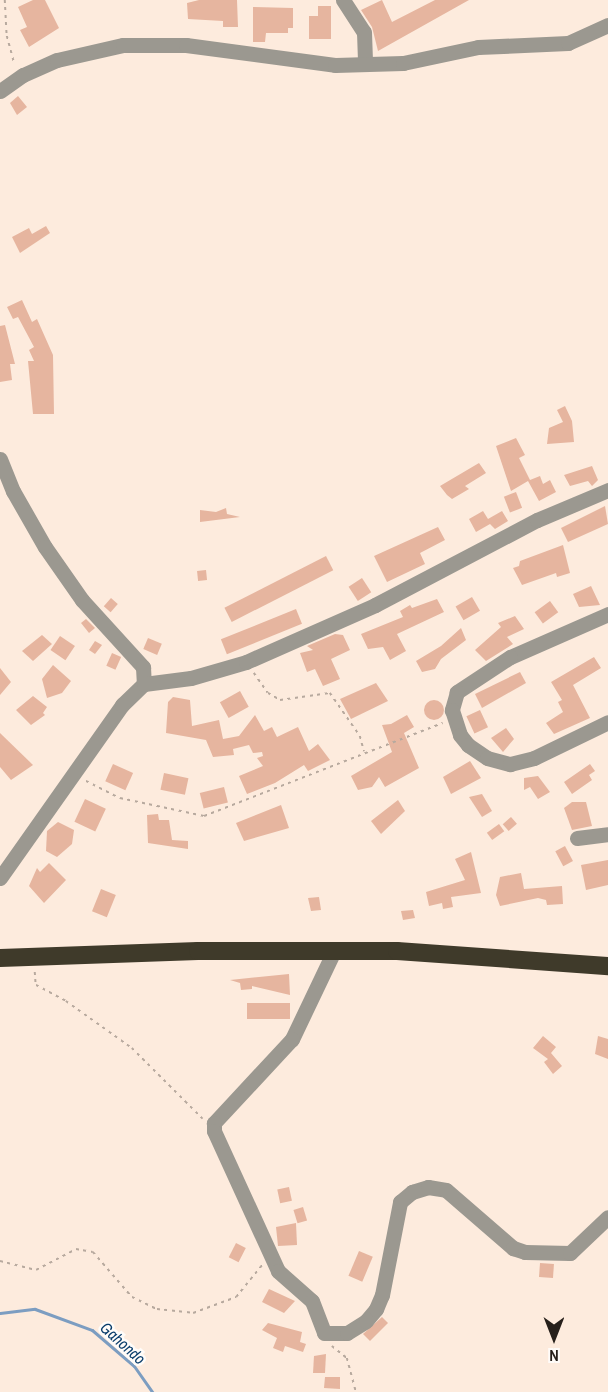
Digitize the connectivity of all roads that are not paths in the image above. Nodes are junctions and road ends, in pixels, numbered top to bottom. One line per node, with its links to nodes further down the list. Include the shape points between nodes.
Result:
1 (343, 0): 3 (street, via 364,32)
2 (608, 25): 3 (street, via 552,45 478,47 419,61)
3 (365, 64): 4 (street, via 299,62 186,45 143,44 76,55 23,75)
4 (0, 91)
5 (0, 459): 8 (street, via 13,491 49,554 82,600 143,667)
6 (608, 490): 8 (street, via 537,520 432,576 246,662 191,678)
7 (608, 614): 9 (street, via 528,647 470,683 454,699 453,718 460,735 477,752 510,764 534,758)
8 (144, 684): 12 (street, via 127,699)
9 (608, 722)
10 (608, 834): 11 (street)
11 (577, 838)
12 (0, 878)
13 (334, 951): 14 (highway); 15 (highway, via 497,956); 16 (street, via 292,1039 219,1114 214,1131 278,1271 312,1301 324,1333 347,1333 376,1309 400,1202 412,1192 429,1187 446,1190 513,1248 540,1254 576,1250)
14 (0, 958)
15 (608, 966)
16 (608, 1217)

